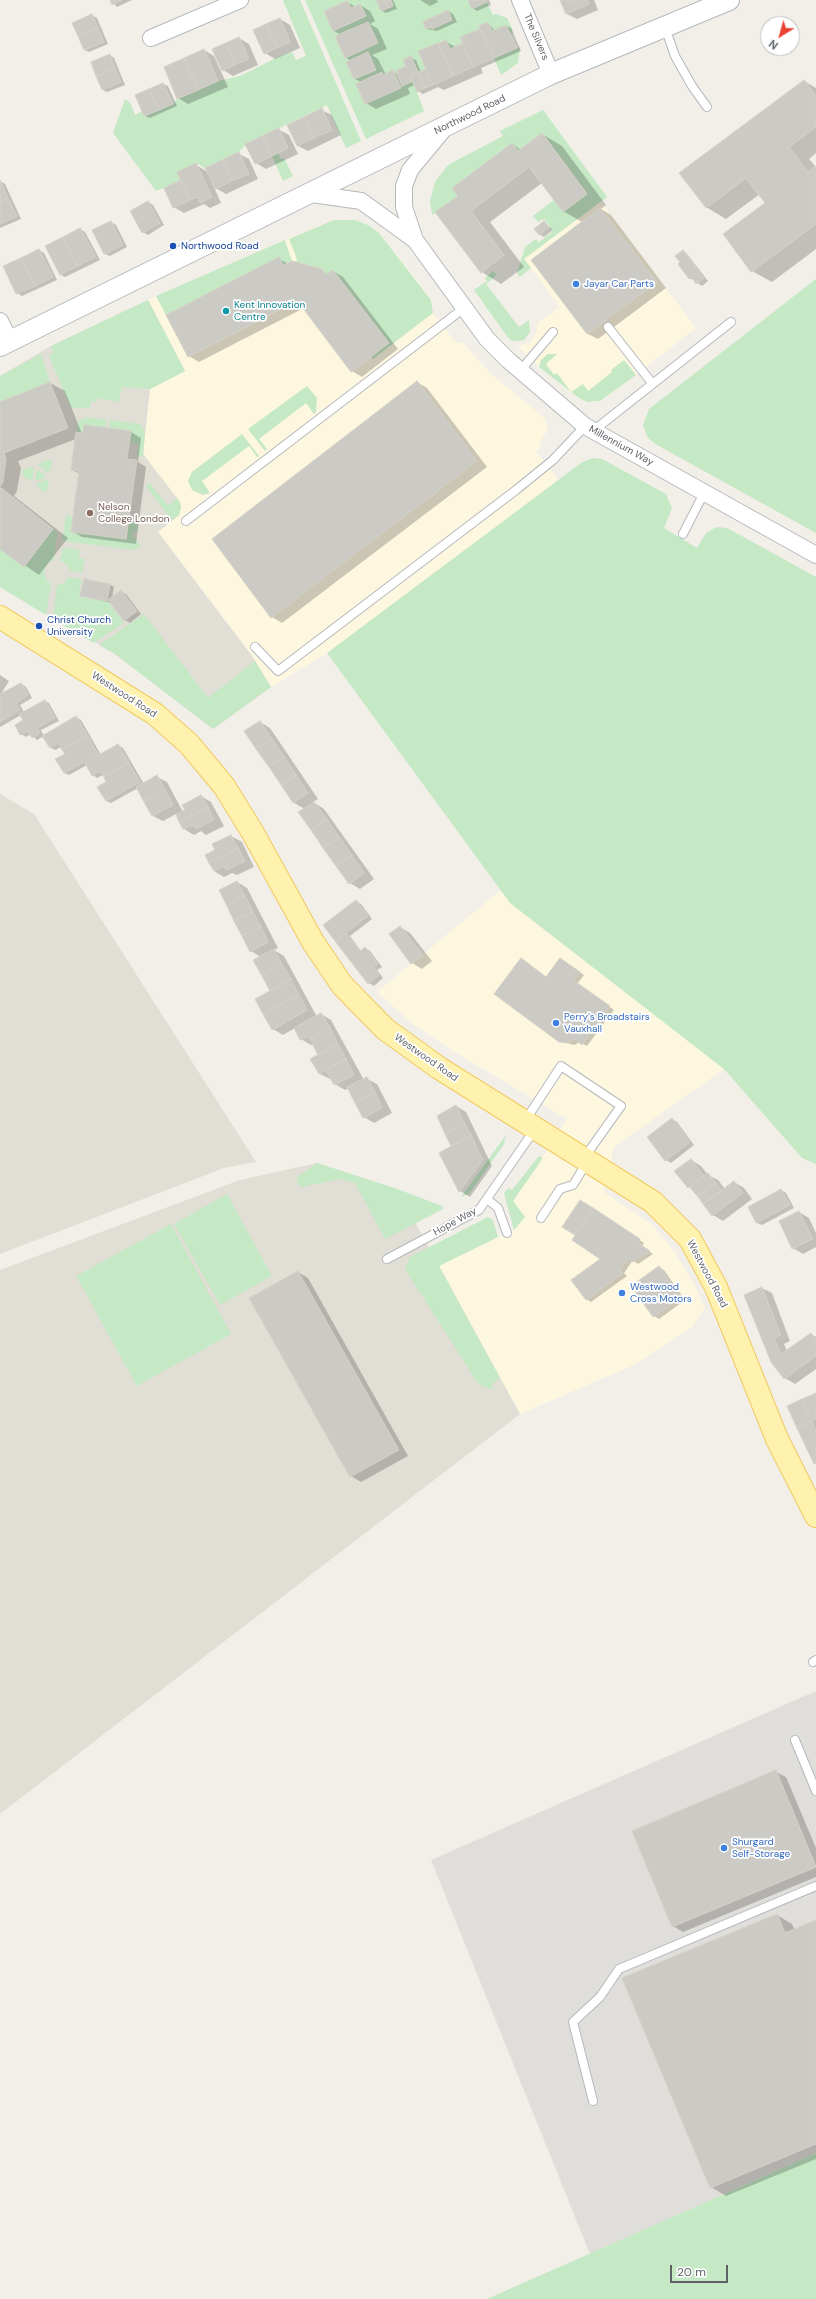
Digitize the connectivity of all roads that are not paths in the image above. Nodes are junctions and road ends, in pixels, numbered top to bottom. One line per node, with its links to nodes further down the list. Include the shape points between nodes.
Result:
1 (240, 0): 5 (street)
2 (520, 0): 6 (street, The Silvers)
3 (729, 0): 4 (street, Northwood Road)
4 (664, 26): 6 (street, Northwood Road); 7 (lane, via 675,56)
5 (151, 38)
6 (551, 74): 8 (street, Northwood Road)
7 (707, 107)
8 (447, 126): 9 (street, Northwood Road); 10 (street, Millennium Way, via 410,170 404,186 404,207)
9 (312, 194): 10 (street, Millennium Way, via 361,201); 16 (street, Northwood Road)
10 (415, 240): 11 (street, Millennium Way)
11 (464, 308): 17 (street, Millennium Way, via 487,338); 21 (lane)
12 (0, 321): 16 (street)
13 (731, 322): 18 (lane)
14 (608, 327): 18 (lane)
15 (553, 332): 17 (lane)
16 (5, 343)
17 (520, 371): 19 (street, Millennium Way)
18 (652, 383): 19 (lane)
19 (589, 428): 20 (street, Millennium Way); 25 (lane, via 516,490 278,671)
20 (704, 493): 22 (lane); 23 (street, Millennium Way)
21 (186, 521)
22 (683, 534)
23 (816, 555)
24 (0, 617): 26 (main road, Westwood Road, via 155,714 189,744 224,786 313,942 342,985 361,1007 385,1029 439,1068)
25 (255, 646)
26 (530, 1125): 27 (main road, Westwood Road); 27 (lane, Hope Way, via 561,1066 621,1106); 28 (lane, Hope Way)
27 (586, 1160): 29 (lane, via 573,1185 560,1189); 32 (main road, Westwood Road, via 653,1202 690,1239 716,1287 777,1439)
28 (486, 1199): 30 (lane, via 498,1208); 31 (lane, Hope Way, via 479,1210)
29 (541, 1218)
30 (506, 1233)
31 (388, 1258)
32 (816, 1516)
33 (795, 1740): 34 (lane)
34 (816, 1791)
35 (816, 1886): 36 (lane, via 619,1969 600,1997 573,2022)
36 (593, 2101)

